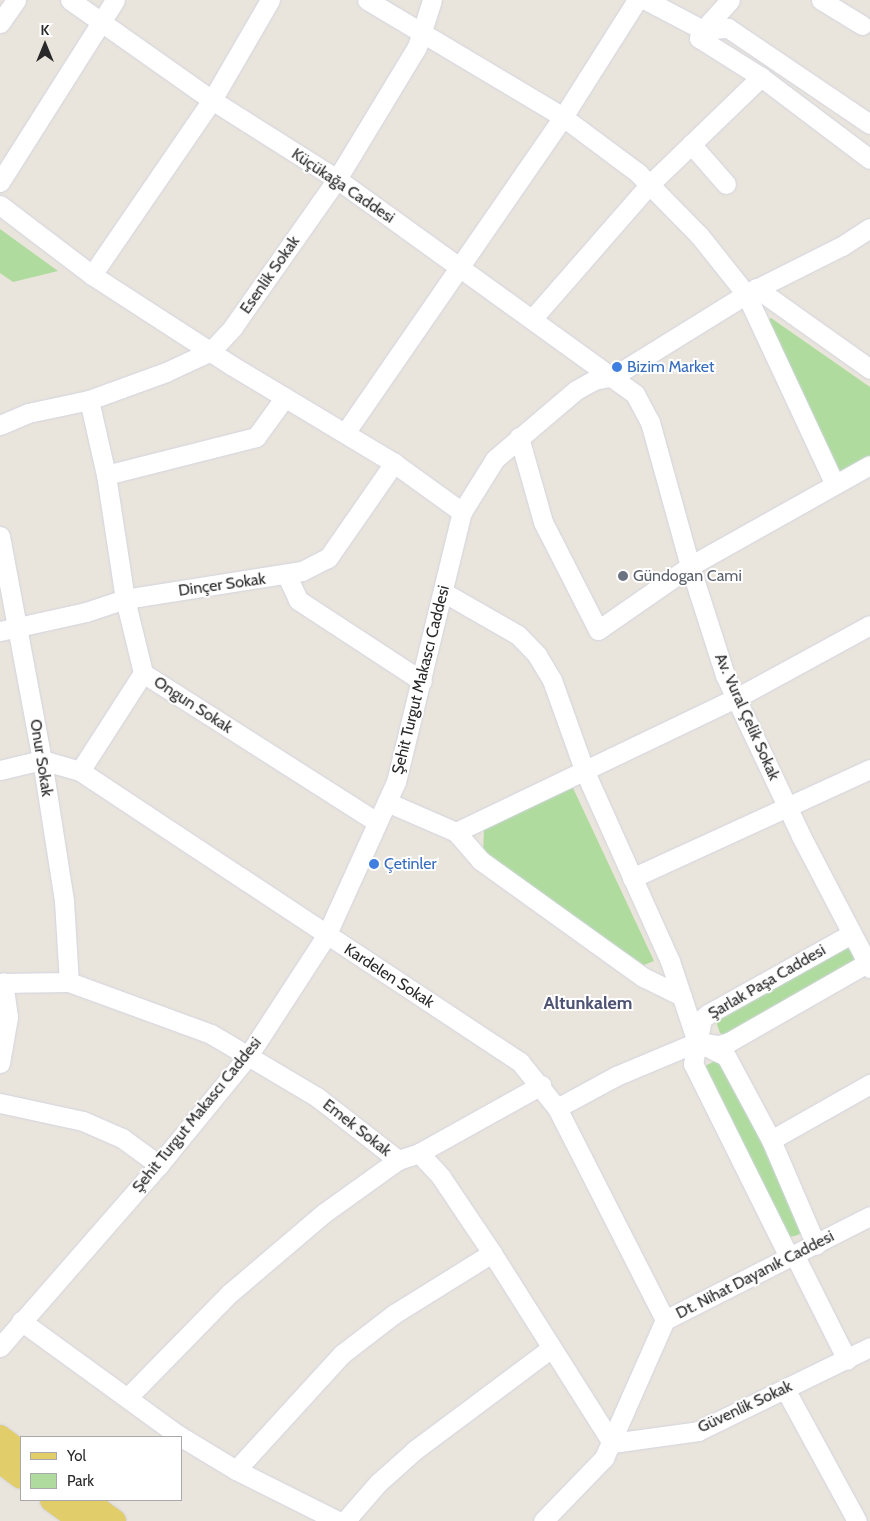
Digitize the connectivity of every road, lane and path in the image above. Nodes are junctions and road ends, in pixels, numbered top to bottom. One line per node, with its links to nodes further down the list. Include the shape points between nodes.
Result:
1 (16, 0): 12 (street)
2 (70, 0): 11 (street, Küçükağa Caddesi)
3 (115, 0): 11 (street)
4 (270, 0): 17 (street)
5 (366, 0): 15 (street)
6 (432, 0): 15 (street, Esenlik Sokak)
7 (637, 0): 18 (street)
8 (646, 0): 14 (street)
9 (730, 0): 14 (street)
10 (821, 0): 13 (street)
11 (100, 22): 17 (street, Küçükağa Caddesi); 23 (street)
12 (0, 23)
13 (862, 25)
14 (703, 30): 16 (street, via 699,38); 19 (street, via 728,28)
15 (420, 34): 18 (street); 22 (street, Esenlik Sokak, via 417,47)
16 (761, 77): 20 (street); 21 (street)
17 (212, 100): 22 (street, Küçükağa Caddesi); 29 (street)
18 (563, 117): 25 (street); 28 (street)
19 (870, 124)
20 (691, 144): 24 (street); 25 (street)
21 (870, 159)
22 (336, 179): 28 (street, Küçükağa Caddesi); 32 (street, Esenlik Sokak, via 233,327)
23 (0, 182)
24 (726, 184)
25 (649, 185): 30 (street); 31 (street)
26 (0, 206): 29 (street)
27 (870, 228): 30 (street, Şehit Turgut Makascı Caddesi)
28 (459, 267): 31 (street, Küçükağa Caddesi); 38 (street)
29 (92, 275): 32 (street)
30 (751, 291): 33 (street); 34 (street, Şehit Turgut Makascı Caddesi); 43 (street)
31 (533, 318): 34 (street, Küçükağa Caddesi)
32 (211, 351): 35 (street); 36 (street, Esenlik Sokak, via 166,372)
33 (870, 369)
34 (614, 376): 39 (street, Şehit Turgut Makascı Caddesi, via 594,380 576,390); 46 (street, Av. Vural Çelik Sokak, via 635,394 650,422)
35 (285, 397): 38 (street); 42 (street, via 256,437)
36 (89, 400): 37 (street, Esenlik Sokak, via 28,413); 42 (street, Ongun Sokak)
37 (0, 425)
38 (345, 433): 40 (street)
39 (519, 437): 44 (street, Şehit Turgut Makascı Caddesi, via 482,476); 46 (street, via 543,522 598,630)
40 (394, 463): 44 (street); 47 (street, Dinçer Sokak, via 328,558)
41 (870, 465): 43 (street)
42 (106, 475): 49 (street, Ongun Sokak)
43 (834, 483): 46 (street)
44 (462, 512): 48 (street, Şehit Turgut Makascı Caddesi)
45 (0, 536): 51 (street, Onur Sokak)
46 (690, 566): 54 (street, Av. Vural Çelik Sokak, via 725,675)
47 (287, 576): 49 (street, Dinçer Sokak); 53 (street, via 298,600)
48 (443, 592): 53 (street, Şehit Turgut Makascı Caddesi); 59 (street, via 518,635 537,655 552,680)
49 (125, 599): 51 (street, Dinçer Sokak, via 86,612); 52 (street, Ongun Sokak)
50 (870, 625): 54 (street)
51 (9, 629): 55 (street, Onur Sokak)
52 (143, 673): 58 (street); 62 (street, Ongun Sokak)
53 (422, 682): 60 (street, Şehit Turgut Makascı Caddesi, via 404,754)
54 (738, 697): 59 (street); 61 (street, Av. Vural Çelik Sokak)
55 (42, 760): 57 (street, Kardelen Sokak); 58 (street, Kardelen Sokak); 68 (street, Onur Sokak, via 64,901)
56 (870, 769): 61 (street)
57 (0, 770)
58 (80, 771): 65 (street, Kardelen Sokak)
59 (585, 772): 63 (street); 64 (street)
60 (387, 802): 62 (street, Şehit Turgut Makascı Caddesi); 63 (street)
61 (787, 806): 64 (street); 66 (street, Av. Vural Çelik Sokak)
62 (378, 822): 65 (street, Şehit Turgut Makascı Caddesi)
63 (456, 832): 69 (street, via 480,860 643,977)
64 (632, 878): 69 (street, via 670,961)
65 (326, 936): 71 (street, Şehit Turgut Makascı Caddesi); 74 (street, Kardelen Sokak, via 520,1062)
66 (864, 950): 70 (street, Şarlak Paşa Caddesi, via 729,1042 719,1045); 70 (street, Şarlak Paşa Caddesi, via 708,1014 702,1019)
67 (2, 982): 68 (street, Emek Sokak); 72 (street, via 8,1017)
68 (68, 982): 71 (street, Emek Sokak, via 211,1034)
69 (682, 996): 70 (street)
70 (697, 1042): 76 (street, Şarlak Paşa Caddesi, via 616,1076); 77 (street, via 726,1056); 84 (street, via 693,1064)
71 (248, 1056): 79 (street, Emek Sokak, via 317,1097); 80 (street, Şehit Turgut Makascı Caddesi)
72 (0, 1063)
73 (870, 1084): 77 (street)
74 (541, 1085): 76 (street, Kardelen Sokak); 78 (street, Emek Sokak)
75 (0, 1103): 80 (street, via 83,1121 122,1138)
76 (557, 1108): 85 (street, Kardelen Sokak)
77 (771, 1140): 82 (street)
78 (419, 1153): 79 (street, Emek Sokak); 83 (street, via 441,1177)
79 (398, 1160): 92 (street, via 324,1213 244,1282)
80 (159, 1166): 86 (street, Şehit Turgut Makascı Caddesi)
81 (870, 1216): 82 (street, Dt. Nihat Dayanık Caddesi)
82 (816, 1245): 84 (street, Dt. Nihat Dayanık Caddesi)
83 (492, 1253): 89 (street); 99 (street, via 394,1314 342,1354)
84 (792, 1256): 85 (street, Dt. Nihat Dayanık Caddesi); 90 (street)
85 (665, 1320): 96 (street, Dt. Nihat Dayanık Caddesi)
86 (21, 1321): 87 (street, Şehit Turgut Makascı Caddesi); 92 (street)
87 (0, 1347)
88 (870, 1348): 90 (street, Güvenlik Sokak)
89 (550, 1349): 96 (street); 106 (street, via 415,1450 378,1483)
90 (847, 1360): 91 (street, Güvenlik Sokak)
91 (785, 1389): 96 (street, Güvenlik Sokak, via 698,1431); 108 (street)
92 (128, 1397): 93 (street)
93 (180, 1436)
94 (0, 1437): 97 (main road)
95 (182, 1437): 99 (street)
96 (612, 1443): 107 (street, Dt. Nihat Dayanık Caddesi, via 604,1458)
97 (20, 1452)
98 (0, 1461): 100 (main road)
99 (236, 1470): 105 (street)
100 (20, 1476)
101 (53, 1501): 103 (main road)
102 (86, 1501): 104 (main road)
103 (81, 1521)
104 (114, 1521)
105 (338, 1521)
106 (345, 1521)
107 (543, 1521)
108 (857, 1521)

